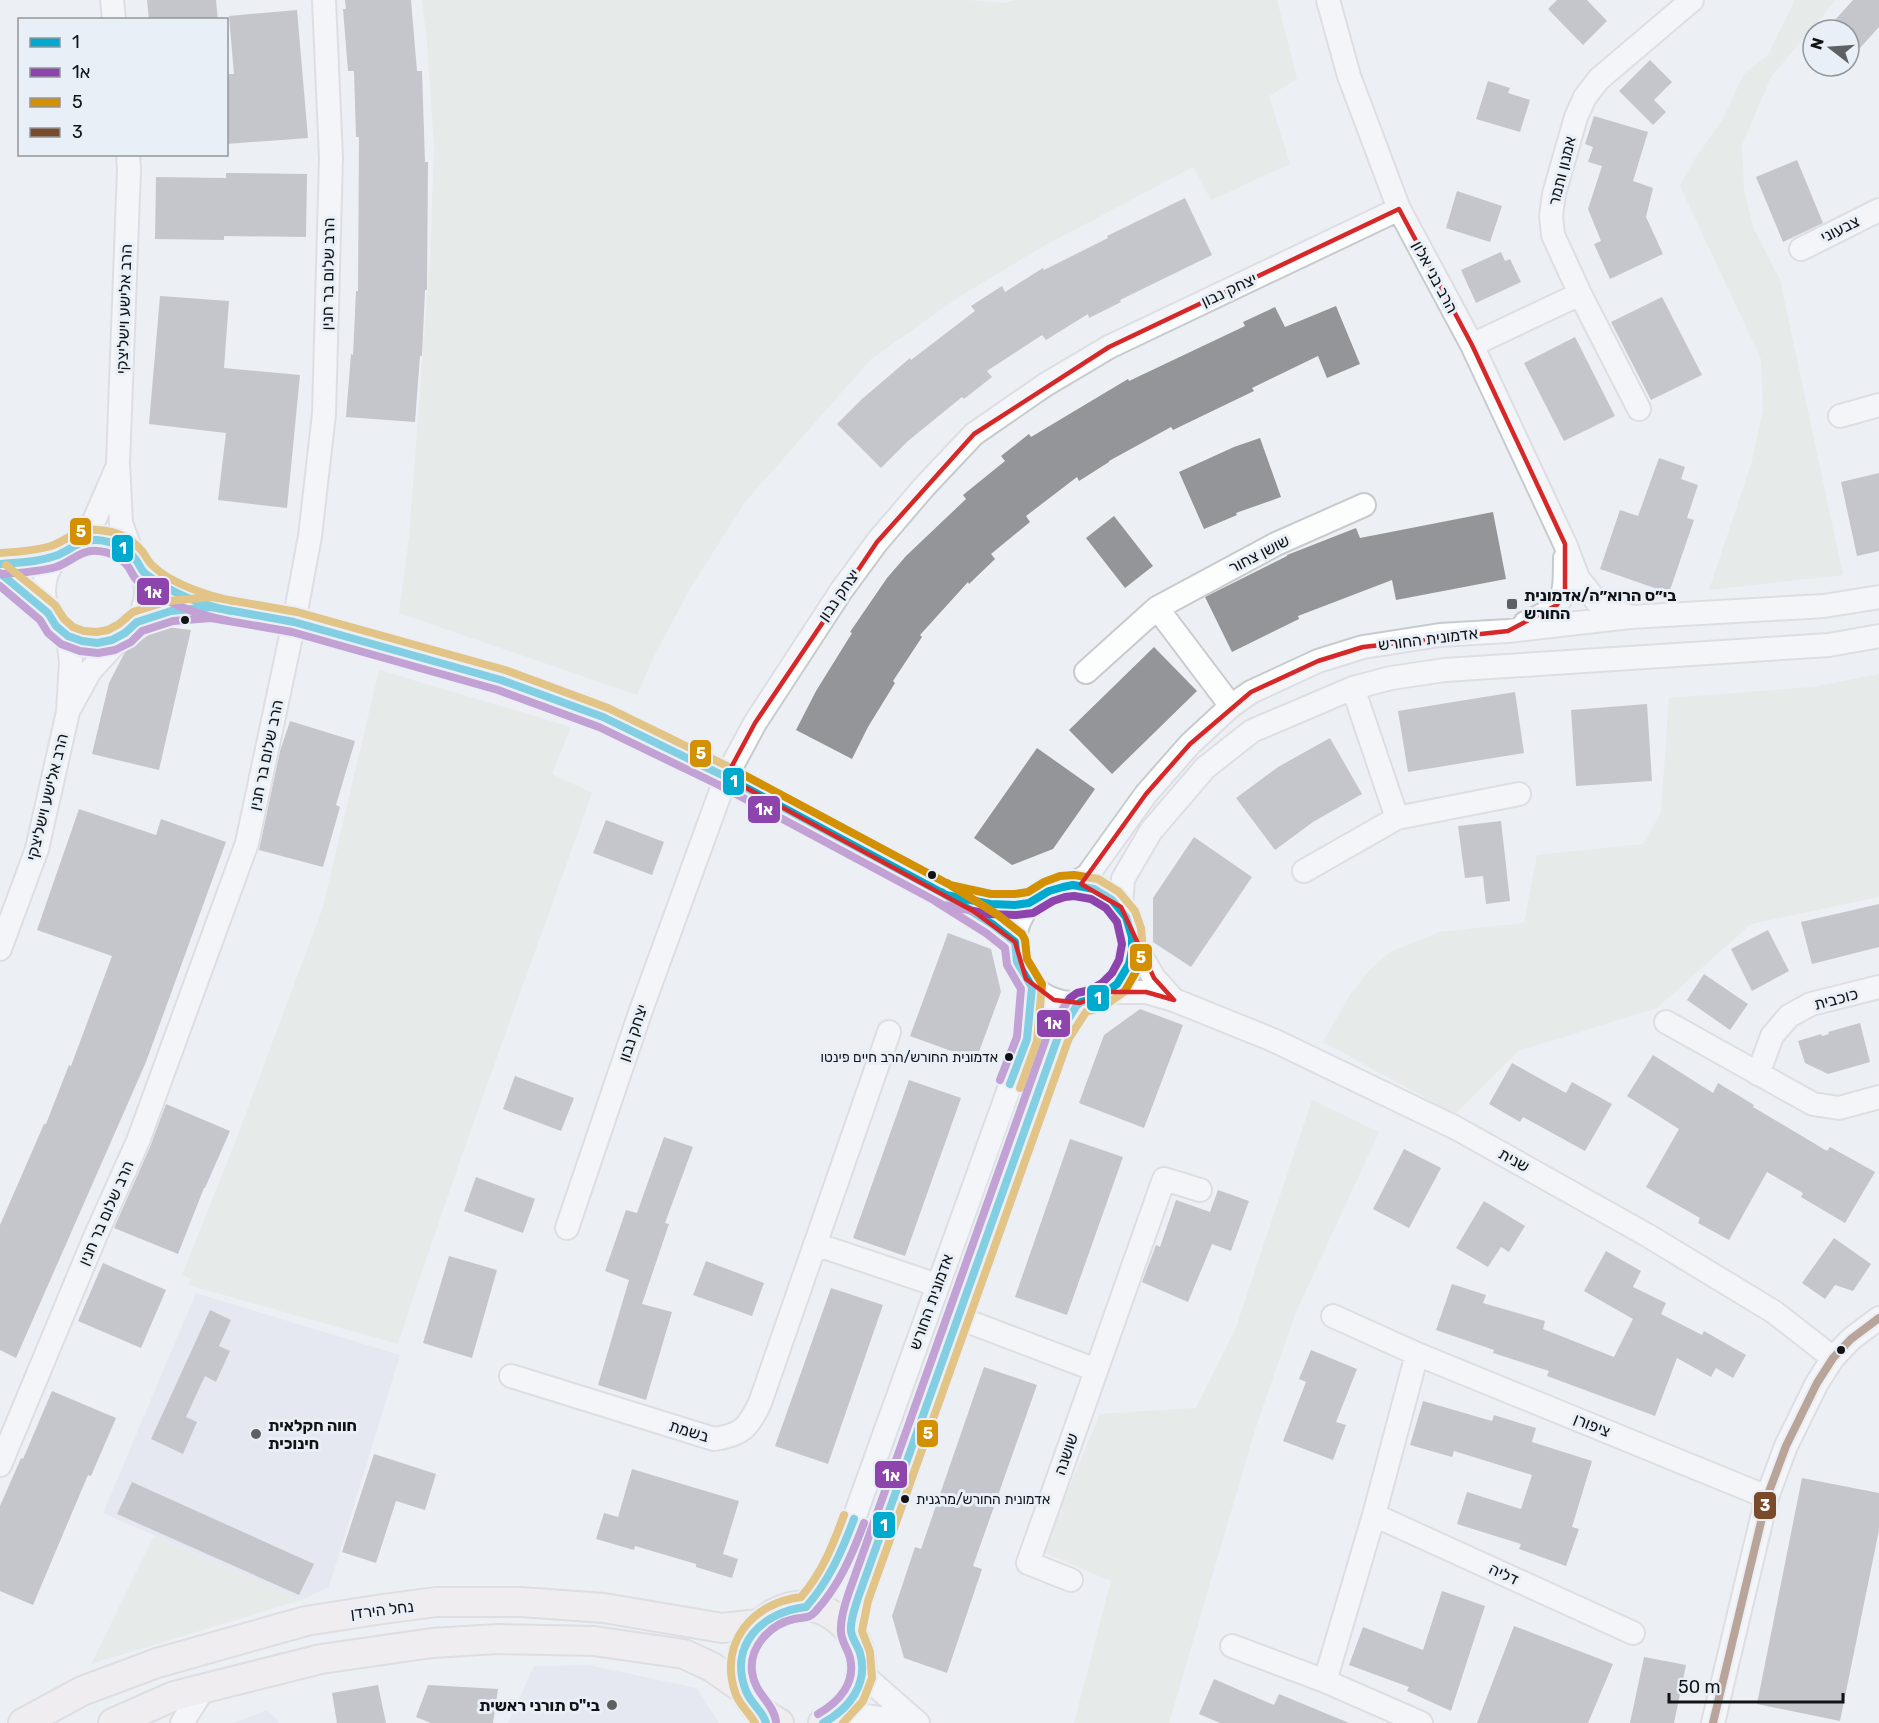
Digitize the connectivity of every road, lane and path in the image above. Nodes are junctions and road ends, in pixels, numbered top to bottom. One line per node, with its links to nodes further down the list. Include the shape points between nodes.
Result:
1 (112, 0): 5 (street)
2 (324, 0): 28 (street, הרב שלום בר חנין, via 331,158 324,414 310,536)
3 (1328, 0): 7 (street, הרב בני אלון, via 1349,76)
4 (1692, 0): 10 (street, אמנון ותמר, via 1599,79 1576,117 1551,216 1553,235)
5 (114, 18)
6 (128, 156): 15 (street, הרב אלישע וישליצקי)
7 (1400, 209): 11 (street, הרב בני אלון); 37 (street, יצחק נבון, via 1109,347 974,434 877,542 841,591 755,723)
8 (1879, 210): 9 (street, צבעוני)
9 (1801, 249)
10 (1580, 294): 11 (street); 13 (street, אמנון ותמר)
11 (1472, 345): 18 (street, הרב בני אלון)
12 (1879, 405): 14 (street)
13 (1639, 409)
14 (1840, 416)
15 (118, 463): 17 (street, הרב אלישע וישליצקי, via 93,523); 21 (street, הרב אלישע וישליצקי, via 120,523)
16 (1364, 505): 25 (street, שושן צחור, via 1276,544)
17 (80, 542): 19 (street); 21 (street, via 108,541 122,547)
18 (1565, 544): 27 (street, הרב בני אלון, via 1578,578 1598,603); 30 (street, הרב בני אלון, via 1565,591 1557,605)
19 (58, 555): 20 (street); 26 (street, via 44,582)
20 (0, 564)
21 (138, 564): 24 (street, via 174,593); 29 (street, via 147,589 144,606)
22 (0, 573): 26 (street)
23 (1879, 597): 27 (street, אדמונית החורש, via 1824,606)
24 (211, 608): 28 (street); 29 (street, via 171,611)
25 (1157, 608): 33 (street, שושן צחור); 35 (street)
26 (48, 613): 31 (street)
27 (1630, 617): 30 (street, אדמונית החורש)
28 (294, 622): 37 (street, via 501,680 603,717); 68 (street, הרב שלום בר חנין, via 247,843 138,1141)
29 (131, 627): 31 (street, via 112,640 97,643); 36 (street, הרב אלישע וישליצקי, via 90,671)
30 (1508, 631): 35 (street, אדמונית החורש, via 1440,635 1363,647 1318,661 1251,692)
31 (68, 636): 36 (street, הרב אלישע וישליצקי)
32 (1879, 636): 34 (street, אדמונית החורש, via 1829,645 1445,670)
33 (1086, 672)
34 (1353, 688): 39 (street); 44 (street, אדמונית החורש, via 1252,731 1204,768 1151,831 1123,879)
35 (1232, 706): 41 (street, אדמונית החורש, via 1190,744 1146,794 1086,876)
36 (68, 712): 47 (street, הרב אלישע וישליצקי, via 37,849)
37 (726, 777): 42 (street); 58 (street, יצחק נבון)
38 (1519, 794): 39 (street)
39 (1397, 818): 40 (street)
40 (1304, 871)
41 (1070, 885): 43 (street, via 1049,890); 44 (street, via 1098,890)
42 (946, 895): 43 (street, via 983,903); 46 (street)
43 (1031, 903): 46 (street, via 1020,921)
44 (1121, 907): 45 (street)
45 (1132, 940): 50 (street, via 1126,971); 51 (street, שנית, via 1154,978)
46 (1015, 942): 48 (street, via 1017,962)
47 (0, 949)
48 (1032, 987): 52 (street, via 1054,1000); 60 (street, אדמונית החורש, via 1027,1039)
49 (1879, 987): 55 (street, כוכבית, via 1811,1004 1789,1016 1772,1036)
50 (1108, 992): 51 (street, שנית, via 1146,992); 52 (street)
51 (1174, 1000): 65 (street, שנית, via 1273,1040 1456,1128 1647,1235 1774,1312)
52 (1080, 1003): 62 (street, אדמונית החורש, via 1059,1034)
53 (1666, 1022): 55 (street)
54 (888, 1032): 59 (street, בשמת)
55 (1758, 1074): 56 (street, via 1813,1104 1839,1108)
56 (1879, 1097)
57 (1200, 1190): 66 (street, שושנה, via 1164,1179)
58 (567, 1228)
59 (815, 1244): 60 (street); 67 (street, בשמת, via 760,1403 750,1424 732,1436 714,1439)
60 (937, 1285): 72 (street, אדמונית החורש, via 840,1557 821,1591)
61 (1334, 1316): 64 (street, ציפורן)
62 (959, 1318): 66 (street); 74 (street, אדמונית החורש, via 863,1583)
63 (1879, 1318): 65 (street)
64 (1417, 1354): 69 (street, ציפורן); 70 (street)
65 (1833, 1358): 69 (street, via 1786,1446)
66 (1096, 1370): 71 (street, שושנה, via 1028,1563)
67 (511, 1376)
68 (0, 1465)
69 (1767, 1497): 88 (street)
70 (1374, 1515): 75 (street, דליה); 78 (street)
71 (1071, 1580)
72 (806, 1607): 73 (main road, via 777,1612); 74 (main road, via 828,1613)
73 (759, 1624): 80 (main road, via 742,1656 741,1674); 83 (main road, נחל הירדן, via 722,1628 604,1608 522,1602 436,1602 376,1610 306,1621 157,1664 82,1690)
74 (850, 1631): 77 (main road, via 861,1655)
75 (1634, 1634)
76 (1232, 1646): 78 (street)
77 (861, 1673): 81 (main road, via 856,1693); 86 (street)
78 (1325, 1681): 87 (street)
79 (204, 1688): 80 (main road, via 321,1659 432,1643 498,1639 594,1641 684,1654 712,1667); 84 (main road, via 174,1696); 85 (street)
80 (746, 1691): 82 (main road, via 753,1705)
81 (832, 1718): 86 (street)
82 (770, 1720)
83 (22, 1723)
84 (113, 1723)
85 (182, 1723)
86 (917, 1723)
87 (1421, 1723)
88 (1713, 1723)

